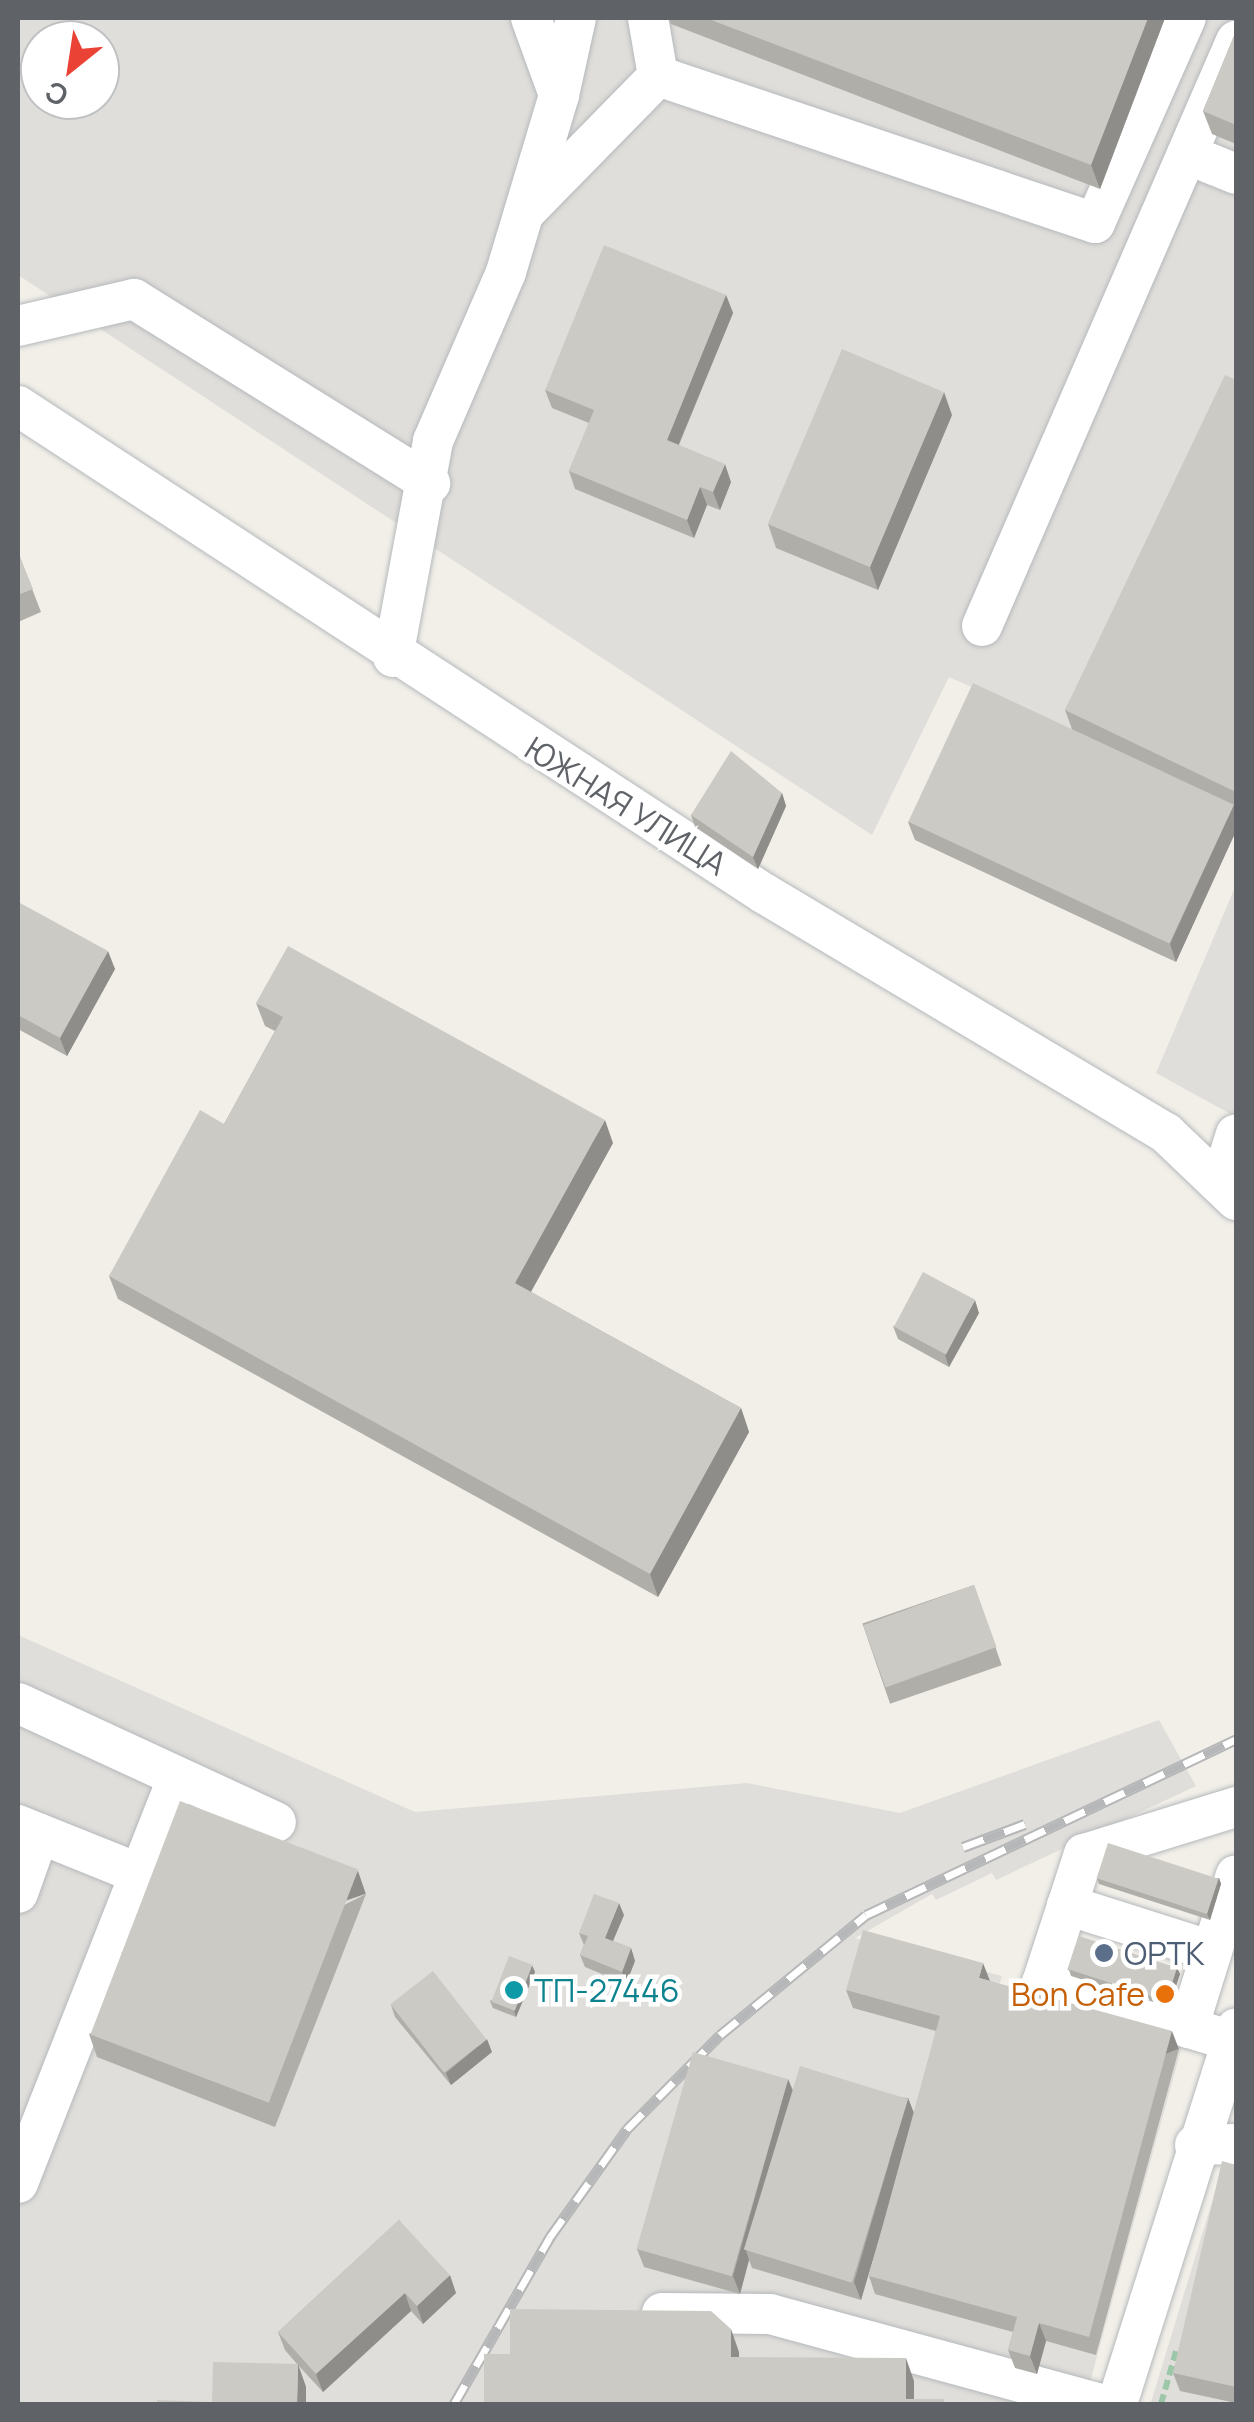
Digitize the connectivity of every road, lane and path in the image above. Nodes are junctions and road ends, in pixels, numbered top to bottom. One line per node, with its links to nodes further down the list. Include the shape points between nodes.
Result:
1 (531, 18): 7 (street)
2 (576, 18): 7 (street)
3 (648, 18): 6 (street)
4 (1186, 18): 6 (street, via 1095,223)
5 (1236, 41): 8 (street)
6 (658, 76): 10 (street)
7 (559, 95): 10 (street)
8 (1187, 154): 9 (street); 14 (street)
9 (1236, 174)
10 (524, 213): 13 (street, via 433,441)
11 (18, 326): 13 (street, via 134,299)
12 (18, 406): 15 (street, ЮЖНАЯ УЛИЦА)
13 (430, 483): 15 (street)
14 (982, 626)
15 (392, 657): 17 (street, ЮЖНАЯ УЛИЦА, via 1166,1133)
16 (1236, 1134): 17 (street)
17 (1228, 1192)
18 (18, 1703): 19 (street)
19 (178, 1779): 21 (street); 23 (street)
20 (1236, 1807): 26 (street, via 1084,1854)
21 (276, 1822)
22 (28, 1829): 23 (street); 25 (street)
23 (140, 1874): 32 (street)
24 (1236, 1874): 27 (street)
25 (18, 1893)
26 (1067, 1905): 27 (street); 28 (street, via 1042,1984)
27 (1212, 1951): 28 (street)
28 (1188, 2028): 29 (street)
29 (1234, 2034): 30 (street)
30 (1195, 2144): 31 (street); 35 (street)
31 (1236, 2144)
32 (18, 2183)
33 (619, 2312): 34 (street, via 770,2314)
34 (1101, 2404)
35 (1117, 2404)

